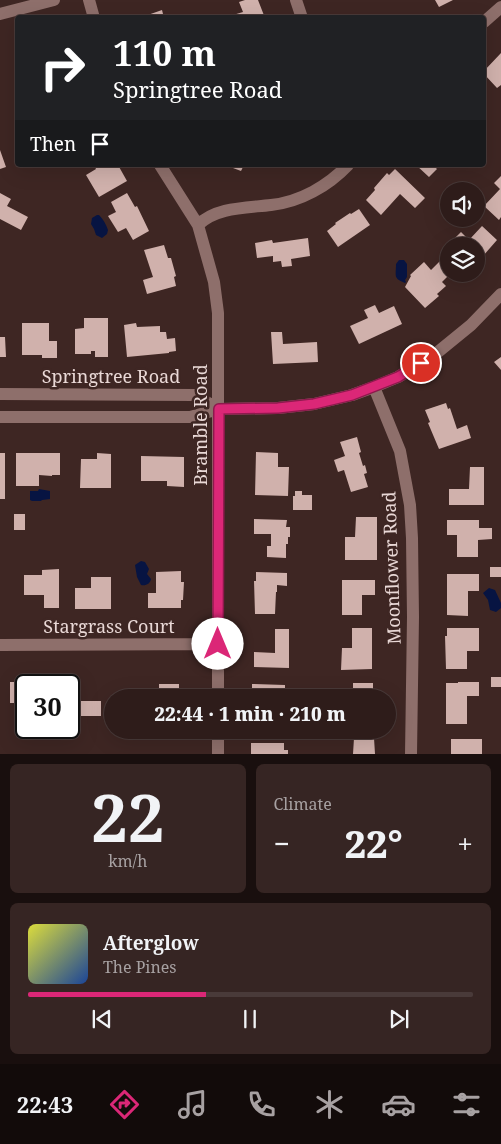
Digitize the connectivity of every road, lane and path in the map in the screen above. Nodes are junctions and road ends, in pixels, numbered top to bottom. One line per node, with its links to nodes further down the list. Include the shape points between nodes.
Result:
1 (54, 0): 5 (street)
2 (89, 0): 6 (street)
3 (296, 0): 7 (street)
4 (501, 7): 8 (street)
5 (0, 14)
6 (93, 15)
7 (301, 15)
8 (486, 20)
9 (161, 167): 11 (street, Bramble Road)
10 (346, 167): 11 (street, via 309,194 277,204 234,209 209,217)
11 (198, 225): 15 (street, Bramble Road, via 214,282 218,313)
12 (501, 294): 13 (street, via 471,325 433,356)
13 (374, 387): 15 (street, via 314,404); 22 (street, Moonflower Road, via 400,451 410,505)
14 (0, 394): 15 (street, Springtree Road, via 194,395)
15 (219, 409): 16 (street, via 190,417); 17 (street, Bramble Road)
16 (0, 417)
17 (218, 644): 18 (street, Stargrass Court); 19 (street, Bramble Road)
18 (0, 645)
19 (218, 689)
20 (218, 739): 21 (street)
21 (218, 754)
22 (412, 754)

